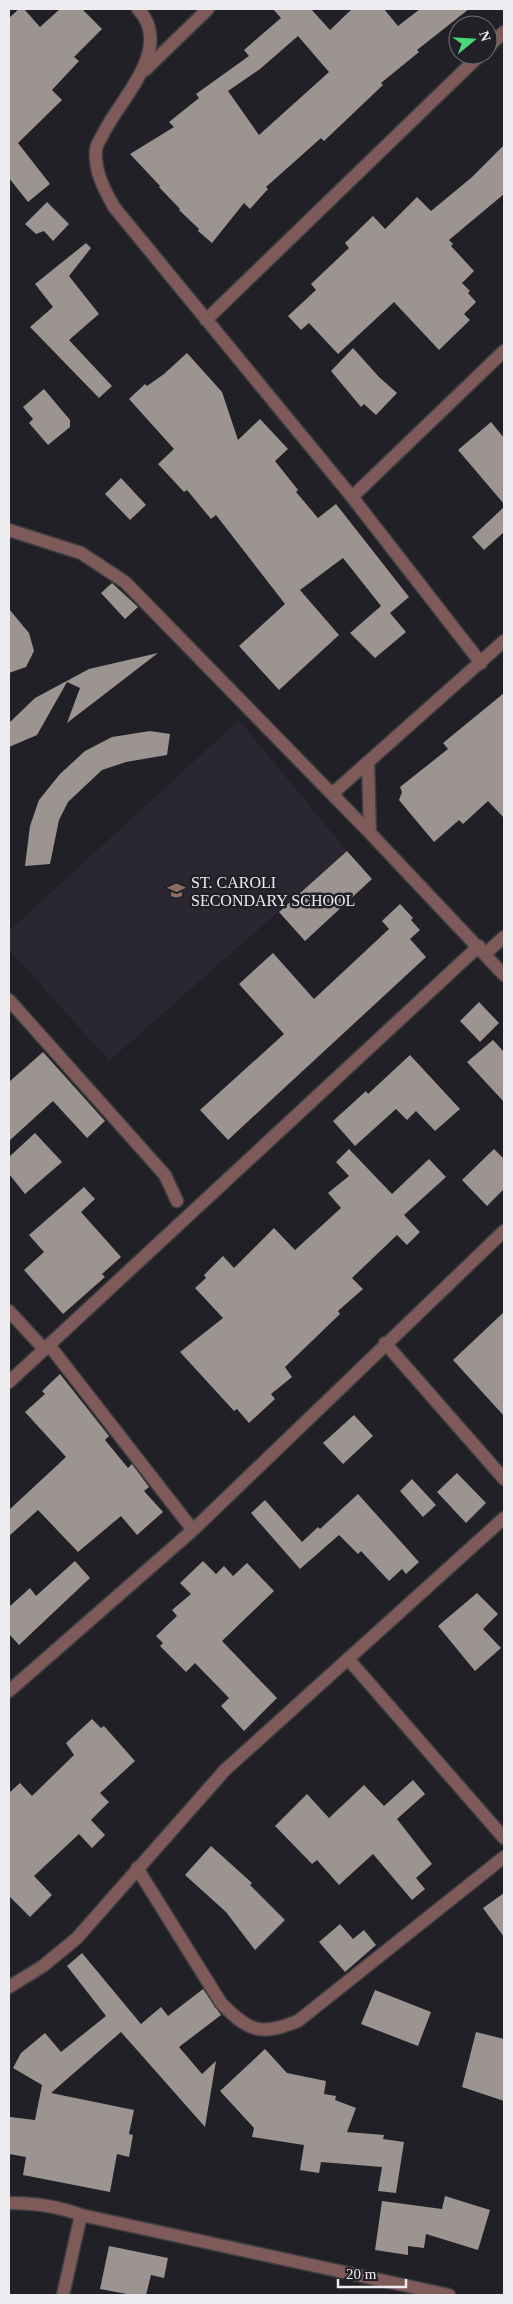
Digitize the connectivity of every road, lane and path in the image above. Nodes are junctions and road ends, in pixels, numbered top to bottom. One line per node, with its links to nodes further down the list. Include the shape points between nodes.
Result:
1 (138, 9): 4 (street, via 146,17 150,34 149,55)
2 (208, 9): 4 (street)
3 (470, 65): 5 (street)
4 (139, 76): 5 (street, via 96,147 96,166 102,186 114,207)
5 (206, 320): 7 (street)
6 (504, 351): 7 (street)
7 (352, 497): 10 (street)
8 (9, 530): 12 (street, via 81,553 125,582)
9 (504, 641): 10 (street)
10 (481, 663): 11 (street)
11 (368, 762): 12 (street); 13 (street)
12 (332, 794): 13 (street)
13 (370, 833): 15 (street)
14 (504, 937): 15 (street)
15 (482, 950): 16 (street); 22 (street)
16 (504, 975)
17 (9, 1000): 18 (street, via 165,1175)
18 (177, 1201)
19 (504, 1231): 21 (street)
20 (9, 1311): 22 (street)
21 (385, 1343): 24 (street); 26 (street)
22 (47, 1347): 23 (street); 26 (street)
23 (9, 1382)
24 (504, 1480)
25 (504, 1518): 27 (street)
26 (192, 1530): 28 (street)
27 (349, 1660): 29 (street); 31 (street, via 225,1770)
28 (9, 1692)
29 (504, 1838)
30 (504, 1857): 31 (street, via 298,2020 274,2031 251,2028 221,2004)
31 (137, 1868): 32 (street, via 77,1938 43,1966)
32 (9, 1987)
33 (9, 2203): 34 (street, via 51,2207)
34 (81, 2215): 35 (street); 36 (street)
35 (63, 2295)
36 (448, 2295)

